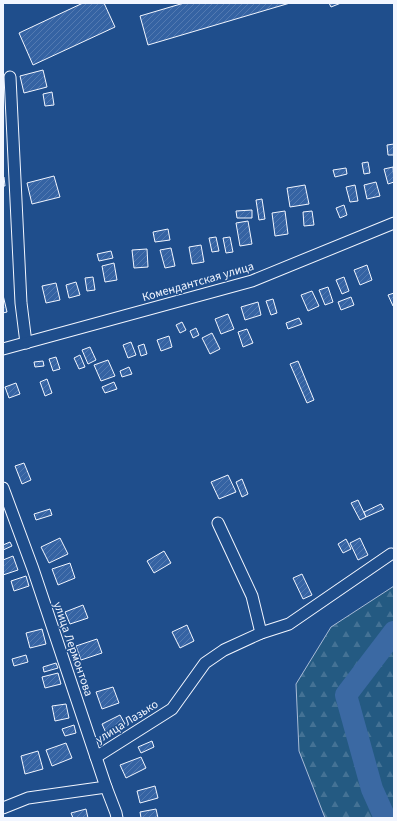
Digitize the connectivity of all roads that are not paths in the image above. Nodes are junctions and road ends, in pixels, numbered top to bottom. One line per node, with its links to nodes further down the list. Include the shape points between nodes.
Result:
1 (10, 77): 3 (street, via 21,303)
2 (394, 223): 3 (street, Комендантская улица, via 252,281)
3 (26, 343): 4 (street, Комендантская улица)
4 (3, 349)
5 (3, 488): 9 (street, улица Лермонтова)
6 (218, 523): 8 (street, via 252,596)
7 (392, 554): 8 (street, улица Лазько, via 289,624)
8 (261, 633): 9 (street, улица Лазько, via 224,650 205,663 172,708)
9 (96, 757): 10 (street, улица Лермонтова)
10 (106, 787): 11 (street, via 28,798); 12 (street, улица Лермонтова)
11 (3, 808)
12 (117, 818)

